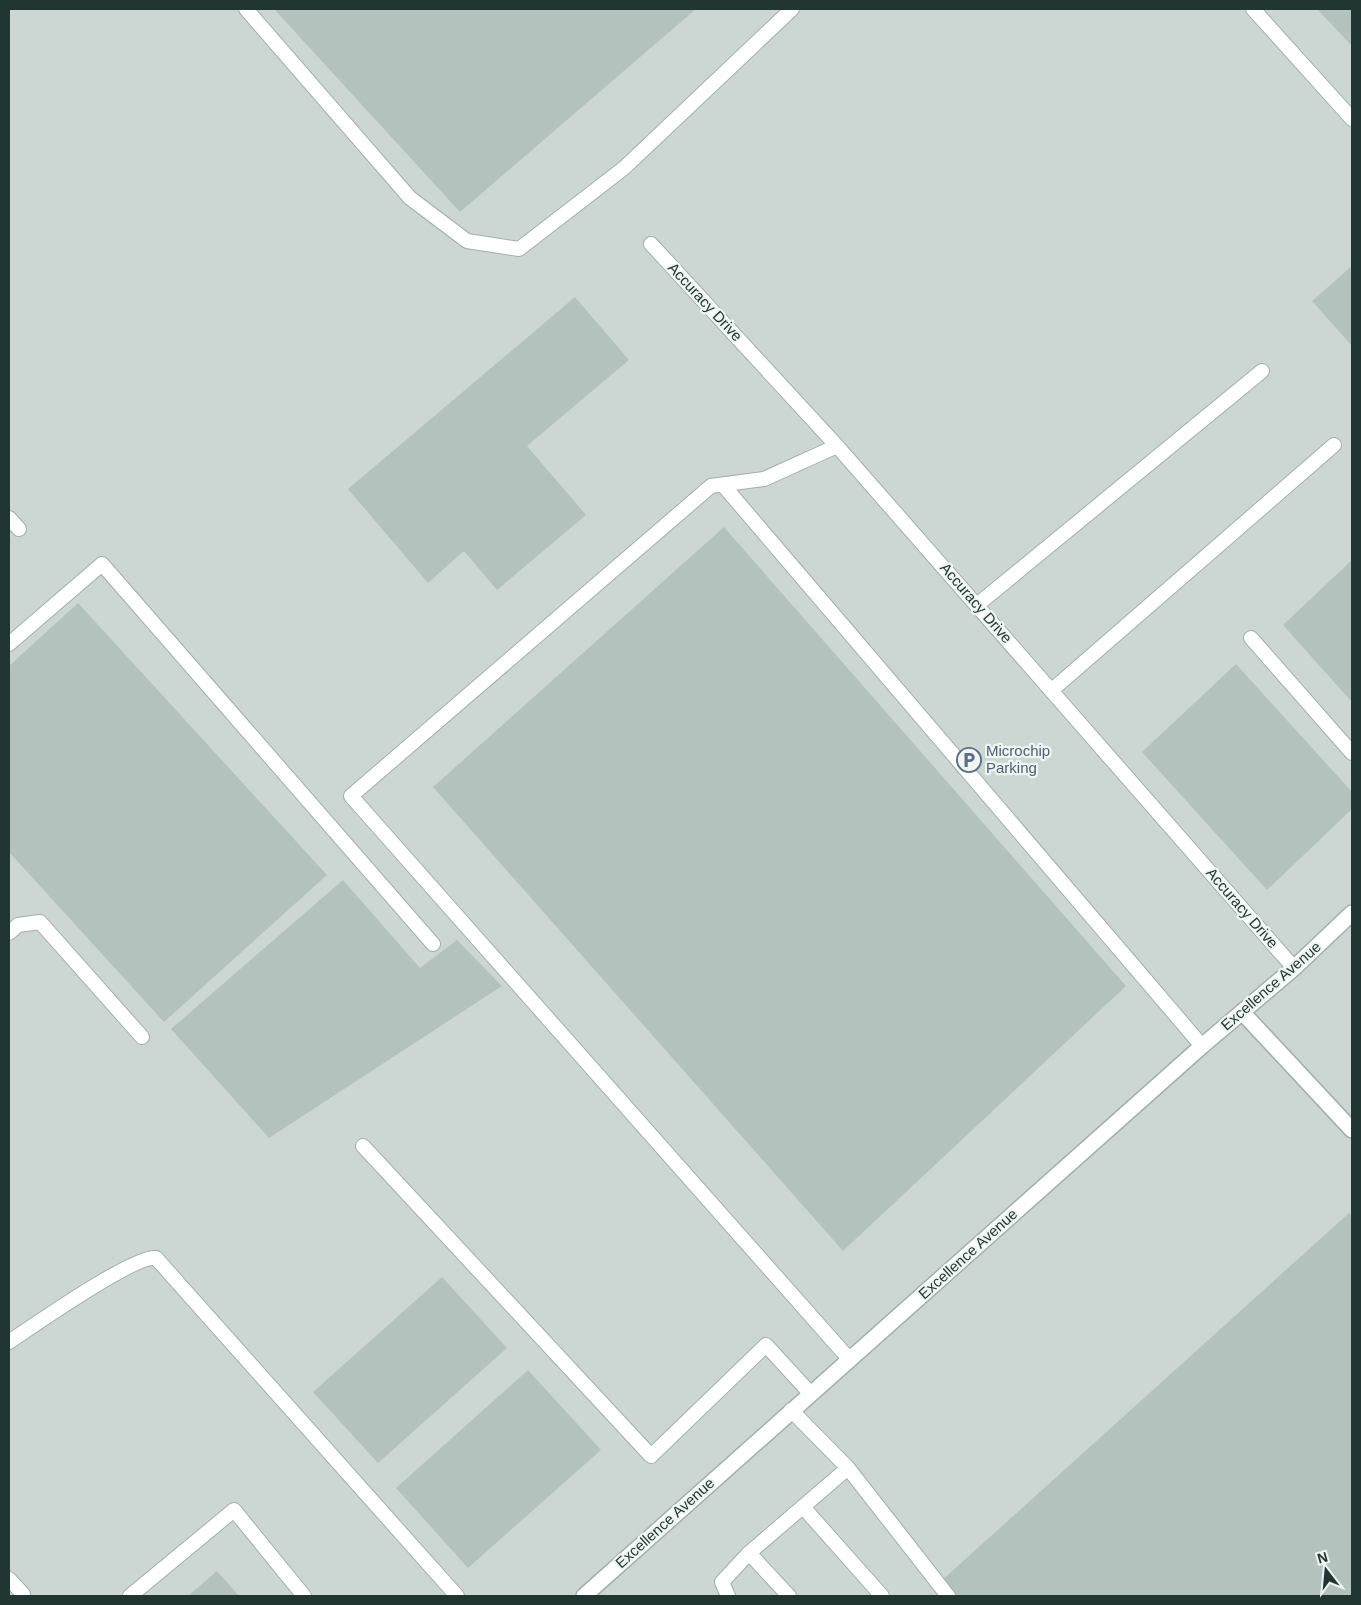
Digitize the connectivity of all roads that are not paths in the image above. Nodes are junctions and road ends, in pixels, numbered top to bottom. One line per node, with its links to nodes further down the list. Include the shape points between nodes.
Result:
1 (246, 9): 2 (lane, via 410,198 468,241 519,249 624,168)
2 (792, 9)
3 (1253, 9): 4 (lane)
4 (1352, 120)
5 (652, 244): 8 (lane, Accuracy Drive)
6 (1262, 370): 12 (lane)
7 (1334, 445): 15 (lane)
8 (837, 446): 9 (lane, via 764,479); 12 (lane, Accuracy Drive)
9 (723, 485): 23 (lane); 27 (lane, via 711,486 351,796)
10 (9, 518): 11 (lane)
11 (19, 529)
12 (977, 605): 15 (lane, Accuracy Drive)
13 (1251, 638): 16 (lane)
14 (9, 644): 19 (lane, via 102,564)
15 (1052, 690): 20 (lane, Accuracy Drive)
16 (1352, 753)
17 (1352, 913): 20 (street, Excellence Avenue)
18 (9, 933): 22 (lane, via 18,925 40,922)
19 (433, 944)
20 (1294, 968): 21 (street, Excellence Avenue)
21 (1242, 1012): 23 (street, Excellence Avenue); 24 (street)
22 (142, 1037)
23 (1202, 1046): 27 (street, Excellence Avenue)
24 (1352, 1130)
25 (363, 1146): 28 (lane, via 651,1456 766,1345)
26 (9, 1342): 37 (lane, via 67,1303 141,1260 156,1258)
27 (850, 1360): 28 (street, Excellence Avenue)
28 (810, 1393): 29 (street, Excellence Avenue)
29 (791, 1410): 30 (lane); 38 (street, Excellence Avenue)
30 (848, 1468): 31 (lane); 42 (lane)
31 (803, 1506): 32 (lane); 41 (lane)
32 (749, 1553): 39 (lane, via 722,1582); 40 (lane)
33 (9, 1579): 34 (lane)
34 (23, 1594)
35 (130, 1596): 36 (lane, via 234,1510)
36 (304, 1596)
37 (457, 1596)
38 (584, 1596)
39 (728, 1596)
40 (789, 1596)
41 (882, 1596)
42 (948, 1596)

